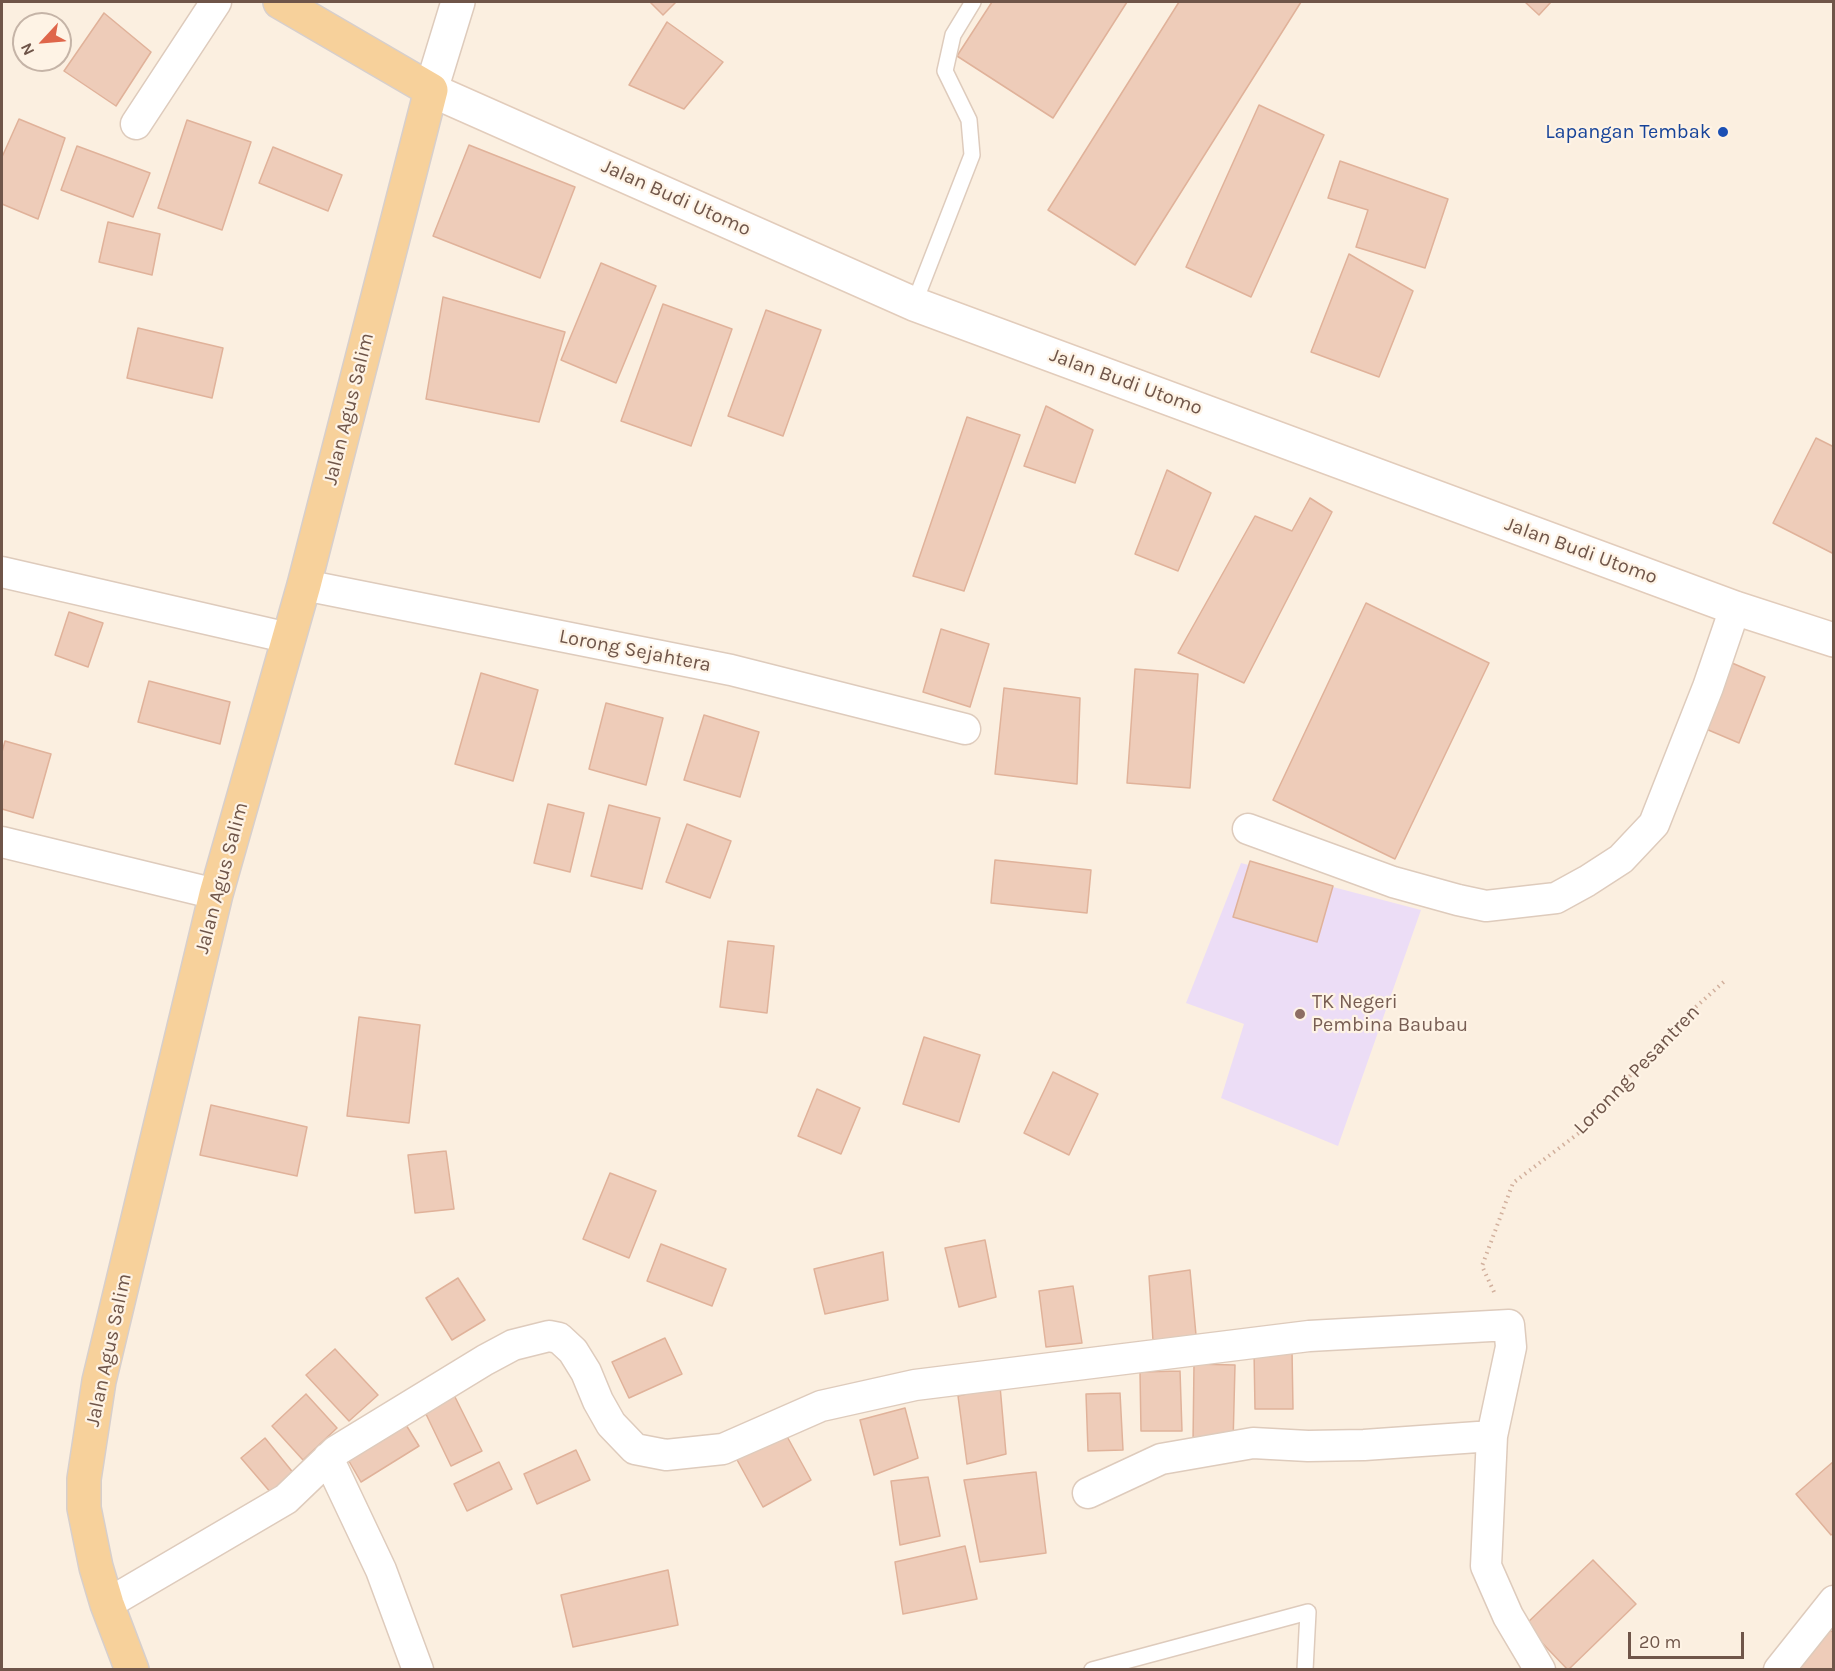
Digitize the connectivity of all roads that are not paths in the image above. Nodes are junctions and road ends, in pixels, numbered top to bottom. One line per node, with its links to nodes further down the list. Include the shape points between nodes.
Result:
1 (216, 2): 6 (street)
2 (280, 2): 5 (main road)
3 (458, 2): 5 (main road)
4 (973, 2): 7 (lane, via 953,35 945,71 969,120 972,154)
5 (431, 90): 7 (main road, Jalan Budi Utomo); 9 (main road, Jalan Agus Salim)
6 (136, 124)
7 (914, 303): 10 (main road, Jalan Budi Utomo)
8 (2, 572): 11 (street)
9 (304, 585): 11 (main road, Jalan Agus Salim); 13 (street, Lorong Sejahtera, via 731,670)
10 (1735, 608): 12 (main road, Jalan Budi Utomo); 14 (street, via 1654,824 1621,859 1556,898 1486,906 1458,900 1393,882)
11 (288, 638): 16 (main road, Jalan Agus Salim)
12 (1833, 639)
13 (965, 729)
14 (1248, 829)
15 (2, 842): 16 (street)
16 (216, 894): 21 (main road, Jalan Agus Salim, via 99,1381 84,1479 84,1508)
17 (1492, 1436): 18 (street, via 1511,1347 1509,1325 1309,1336 915,1385 821,1406 723,1449 666,1455 634,1449 611,1424 573,1351 549,1335 513,1345 485,1360); 19 (street, via 1364,1445 1253,1443 1161,1459); 26 (street, via 1486,1566 1508,1616)
18 (328, 1458): 21 (street, via 286,1499); 23 (street, via 381,1570)
19 (1088, 1493)
20 (1833, 1601): 27 (street)
21 (107, 1604): 22 (main road, Jalan Agus Salim)
22 (132, 1670)
23 (418, 1670)
24 (1092, 1670): 25 (lane, via 1308,1612)
25 (1305, 1670)
26 (1540, 1670)
27 (1779, 1670)

